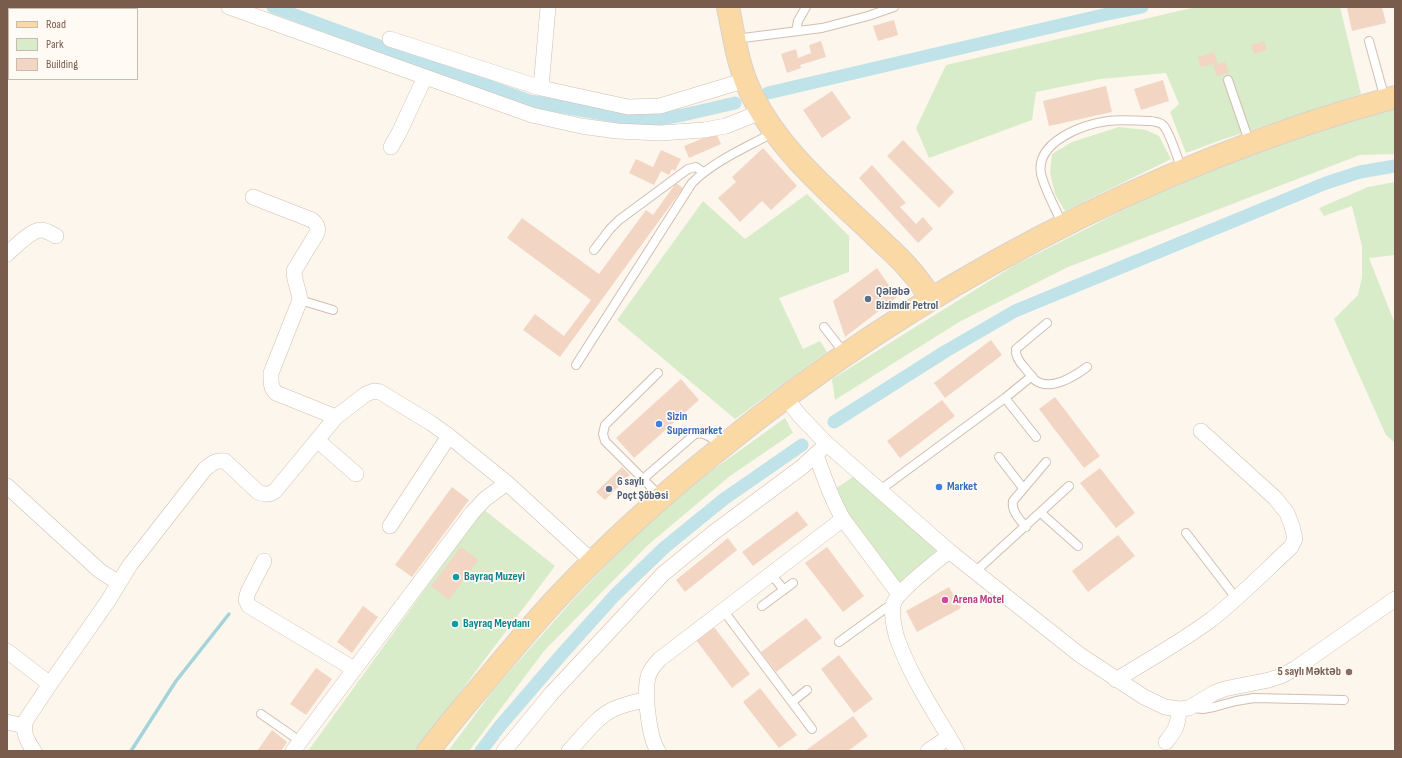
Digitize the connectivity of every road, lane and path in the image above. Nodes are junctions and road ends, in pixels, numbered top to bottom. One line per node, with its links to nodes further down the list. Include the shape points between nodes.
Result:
1 (229, 7): 10 (street)
2 (548, 7): 13 (street)
3 (728, 7): 8 (main road)
4 (806, 7): 6 (lane)
5 (894, 7): 6 (lane, via 822,28)
6 (796, 31): 8 (lane)
7 (390, 39): 13 (street)
8 (734, 39): 11 (main road)
9 (1369, 41): 14 (lane)
10 (425, 77): 15 (street, via 532,114 581,126 617,131 660,133 704,130 726,126); 18 (street)
11 (746, 80): 13 (street, via 676,102 643,107 628,107); 15 (main road)
12 (1228, 80): 17 (lane)
13 (541, 88)
14 (1390, 98): 17 (main road)
15 (761, 112): 16 (main road)
16 (775, 132): 20 (lane); 26 (main road, via 792,154 909,268)
17 (1250, 144): 19 (main road)
18 (391, 146)
19 (1182, 171): 22 (main road); 22 (lane, via 1167,132 1157,122 1110,121 1075,131 1056,140 1041,161 1041,174)
20 (703, 172): 24 (lane, via 696,167 688,169 619,220); 32 (lane, via 692,183)
21 (253, 198): 27 (street, via 317,224 317,233 294,271)
22 (1063, 226): 26 (main road)
23 (56, 236): 25 (street, via 40,230 32,233)
24 (594, 250)
25 (7, 254)
26 (932, 299): 31 (main road)
27 (300, 300): 28 (lane); 38 (street, via 271,373 272,389 276,393)
28 (333, 310)
29 (1048, 323): 35 (lane, via 1016,349 1015,354 1019,362)
30 (824, 327): 31 (lane)
31 (845, 354): 36 (main road)
32 (576, 365)
33 (1087, 367): 35 (lane, via 1067,380 1052,384 1036,381)
34 (658, 374): 48 (lane, via 605,425 603,434 605,441)
35 (1032, 376): 37 (lane)
36 (785, 397): 43 (main road); 44 (street)
37 (1005, 398): 41 (lane); 53 (lane)
38 (336, 417): 40 (street, via 366,394 380,392); 42 (street)
39 (1201, 431): 69 (street, via 1275,498 1287,514 1295,539 1291,547)
40 (450, 436): 49 (street); 57 (street)
41 (1036, 437)
42 (317, 440): 47 (street); 67 (street, via 270,494 258,492 225,461 213,462 130,565)
43 (723, 446): 48 (lane, via 700,432 695,434); 54 (main road)
44 (822, 450): 53 (street); 56 (street, via 828,491); 93 (street, via 663,574 551,694)
45 (999, 457): 52 (lane)
46 (1046, 462): 52 (lane)
47 (356, 474)
48 (643, 479): 54 (lane)
49 (507, 483): 63 (street); 76 (street, via 485,499 472,513)
50 (7, 486): 67 (street, via 100,571)
51 (1069, 486): 55 (lane)
52 (1024, 488): 58 (lane, via 1012,505)
53 (880, 490): 61 (street)
54 (661, 497): 63 (main road)
55 (1041, 513): 58 (lane); 60 (lane)
56 (843, 519): 65 (street); 71 (street)
57 (390, 526)
58 (1026, 527): 64 (lane)
59 (1186, 532): 69 (lane)
60 (1078, 546)
61 (949, 551): 64 (street); 71 (street)
62 (264, 561): 76 (street, via 248,592 246,600 249,606)
63 (593, 562): 92 (main road, via 518,642)
64 (976, 572): 77 (street, via 1080,655)
65 (772, 574): 68 (lane); 73 (street)
66 (793, 582): 68 (lane)
67 (119, 583): 78 (street)
68 (784, 590): 72 (lane)
69 (1236, 598): 77 (street, via 1187,637)
70 (1395, 599): 83 (street, via 1296,668 1269,680 1224,690)
71 (896, 600): 74 (lane); 88 (street, via 894,622 897,640 913,674)
72 (762, 606)
73 (723, 610): 80 (street, via 653,666 648,677); 82 (lane)
74 (839, 642)
75 (7, 651): 78 (street)
76 (354, 669): 90 (street)
77 (1116, 680): 83 (street, via 1165,707)
78 (50, 684): 86 (street)
79 (807, 690): 82 (lane)
80 (647, 699): 94 (street, via 607,712); 95 (street, via 652,738)
81 (1344, 700): 83 (lane, via 1254,698 1208,708)
82 (792, 702): 87 (lane)
83 (1184, 709): 89 (street, via 1176,729)
84 (261, 714): 90 (lane)
85 (7, 722): 86 (street)
86 (24, 726): 91 (street)
87 (812, 728)
88 (949, 736): 96 (street); 97 (street)
89 (1166, 742)
90 (296, 746)
91 (27, 749)
92 (428, 751)
93 (504, 751)
94 (569, 751)
95 (658, 751)
96 (928, 751)
97 (957, 751)

